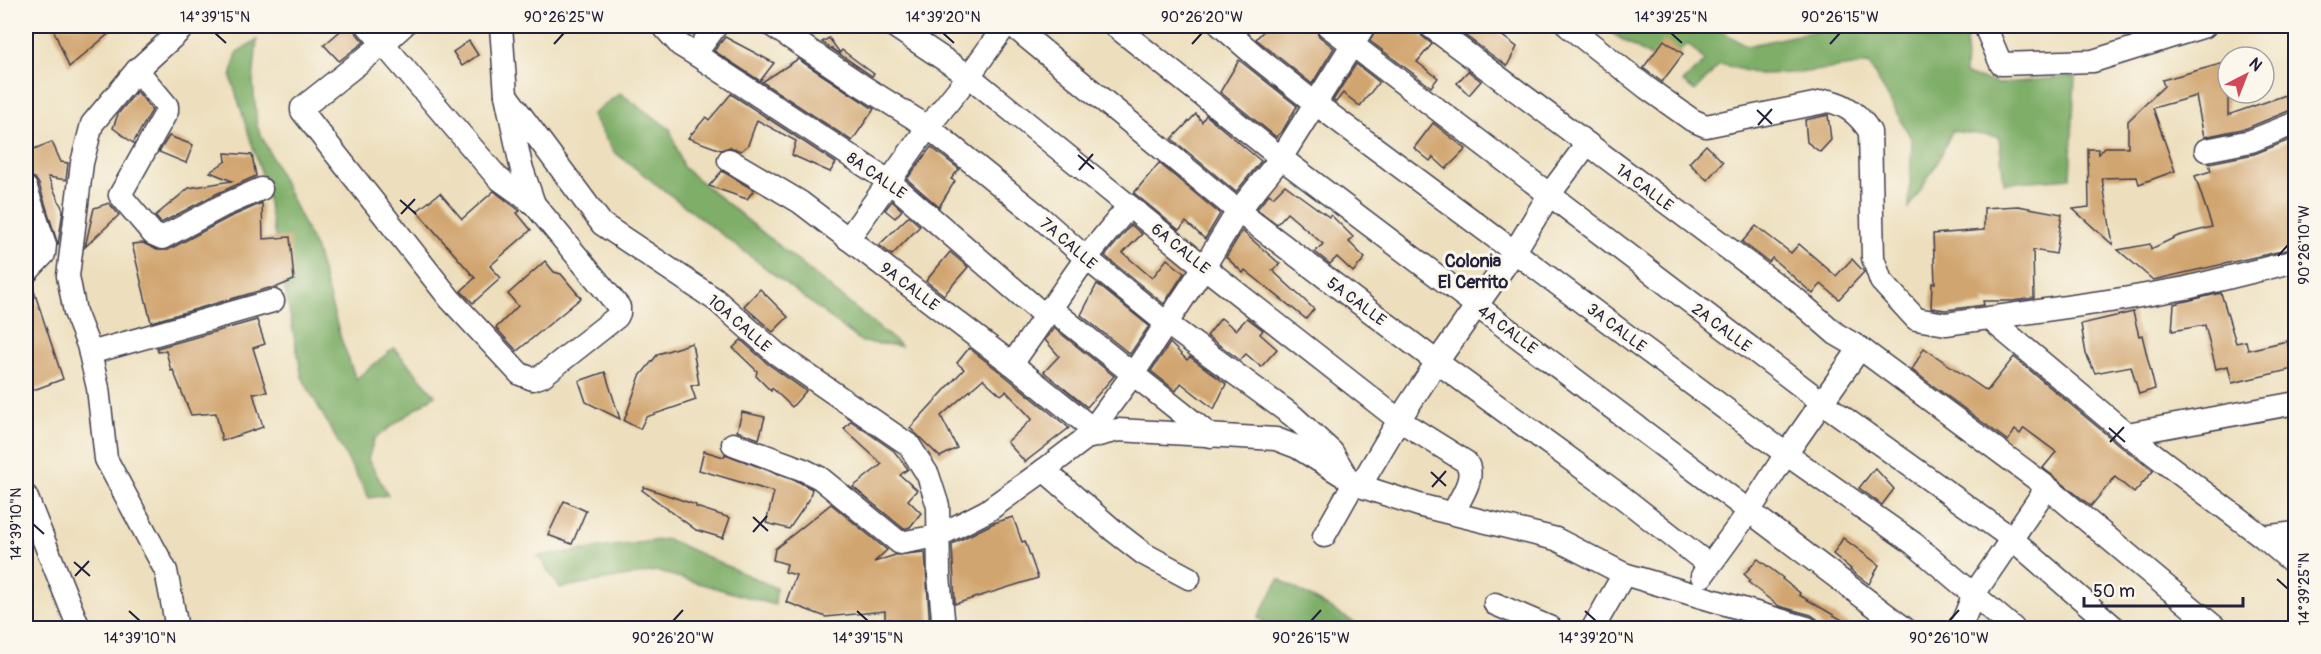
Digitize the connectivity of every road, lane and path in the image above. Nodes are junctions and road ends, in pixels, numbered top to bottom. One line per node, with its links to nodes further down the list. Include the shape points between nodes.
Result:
1 (185, 26): 21 (street)
2 (368, 26): 19 (street)
3 (403, 26): 19 (street)
4 (501, 26): 23 (street)
5 (663, 26): 20 (street, 8A CALLE)
6 (716, 26): 20 (street)
7 (773, 26): 26 (street, 7A CALLE)
8 (894, 26): 22 (street, 6A CALLE)
9 (1005, 26): 22 (street)
10 (1013, 26): 37 (street, 5A CALLE)
11 (1115, 26): 29 (street, 4A CALLE)
12 (1221, 26): 24 (street, 3A CALLE)
13 (1328, 26): 18 (street, 2A CALLE)
14 (1430, 26): 27 (street, 1A CALLE)
15 (1568, 26): 47 (street, via 1647,88 1706,126 1829,101 1861,118 1870,132 1874,258 1881,281 1916,319 1946,324)
16 (1985, 26): 17 (street, via 2001,64 2094,61)
17 (2205, 26)
18 (1359, 35): 24 (street); 34 (street, 2A CALLE)
19 (383, 44): 35 (street, via 498,178); 35 (street, via 302,111 450,299 520,374 533,379 542,376 620,313)
20 (688, 49): 31 (street, 8A CALLE)
21 (137, 70): 33 (street, via 168,106 120,195 153,234 162,238); 50 (street, via 92,124 82,163 68,276 75,312)
22 (969, 76): 26 (street); 36 (street, 6A CALLE)
23 (506, 96): 35 (street, via 521,166); 69 (street, 10A CALLE, via 602,224 716,300 777,354 909,445 928,475 938,506)
24 (1316, 104): 29 (street); 39 (street, 3A CALLE)
25 (2295, 123): 28 (street, via 2251,141)
26 (928, 127): 31 (street); 40 (street, 7A CALLE)
27 (1587, 144): 34 (street); 49 (street, 1A CALLE, via 1797,300 1836,334)
28 (2206, 150)
29 (1281, 159): 37 (street); 45 (street, 4A CALLE)
30 (729, 160): 38 (street, 9A CALLE, via 800,202)
31 (890, 182): 38 (street); 46 (street, 8A CALLE)
32 (26, 188): 43 (street, via 45,245 44,254)
33 (261, 189)
34 (1549, 195): 39 (street); 54 (street, 2A CALLE)
35 (534, 204)
36 (1129, 206): 40 (street); 42 (street, 6A CALLE)
37 (1238, 211): 42 (street); 51 (street, 5A CALLE)
38 (848, 239): 52 (street, 9A CALLE)
39 (1515, 251): 45 (street); 61 (street, 3A CALLE)
40 (1086, 258): 46 (street); 48 (street, 7A CALLE)
41 (2295, 261): 47 (street, via 2186,288)
42 (1204, 267): 48 (street); 56 (street, 6A CALLE)
43 (26, 273)
44 (273, 301): 50 (street)
45 (1477, 306): 51 (street); 66 (street, 4A CALLE)
46 (1048, 312): 52 (street); 53 (street, 8A CALLE)
47 (1990, 319): 58 (street)
48 (1166, 323): 53 (street); 63 (street, 7A CALLE, via 1293,416 1332,452)
49 (1860, 348): 54 (street); 64 (street, 1A CALLE)
50 (90, 353): 81 (street, via 106,459 166,570)
51 (1437, 362): 56 (street); 73 (street, 5A CALLE, via 1621,495)
52 (1012, 364): 57 (street, 9A CALLE)
53 (1132, 374): 57 (street); 59 (street, 8A CALLE)
54 (1822, 403): 61 (street); 72 (street, 2A CALLE)
55 (2295, 403): 58 (street)
56 (1399, 420): 63 (street); 67 (street, 6A CALLE, via 1470,467 1471,475)
57 (1085, 430): 59 (street); 62 (street)
58 (2127, 434): 71 (street)
59 (1211, 436): 63 (street, via 1276,439 1297,447)
60 (733, 444): 69 (street, via 820,478 900,543)
61 (1786, 454): 66 (street); 78 (street, 3A CALLE, via 1913,543)
62 (1044, 470): 69 (street, via 987,511); 76 (street, via 1144,554)
63 (1354, 483): 67 (street); 70 (street)
64 (2048, 487): 72 (street); 90 (street, 1A CALLE)
65 (26, 496): 80 (street)
66 (1750, 510): 73 (street); 86 (street, 4A CALLE)
67 (1453, 513): 75 (street, via 1556,539)
68 (2295, 533): 71 (street)
69 (938, 536): 82 (street, 10A CALLE)
70 (1324, 536)
71 (2263, 537): 74 (street)
72 (2012, 538): 78 (street); 89 (street, 2A CALLE)
73 (1709, 565): 77 (street)
74 (2295, 565)
75 (1624, 574): 77 (street); 84 (street)
76 (1189, 578)
77 (1694, 594): 85 (street)
78 (1974, 594): 87 (street); 88 (street, 3A CALLE)
79 (1495, 604): 83 (street)
80 (79, 628)
81 (177, 628)
82 (944, 628)
83 (1551, 628)
84 (1593, 628)
85 (1807, 628)
86 (1905, 628)
87 (1960, 628)
88 (2013, 628)
89 (2115, 628)
90 (2216, 628)

